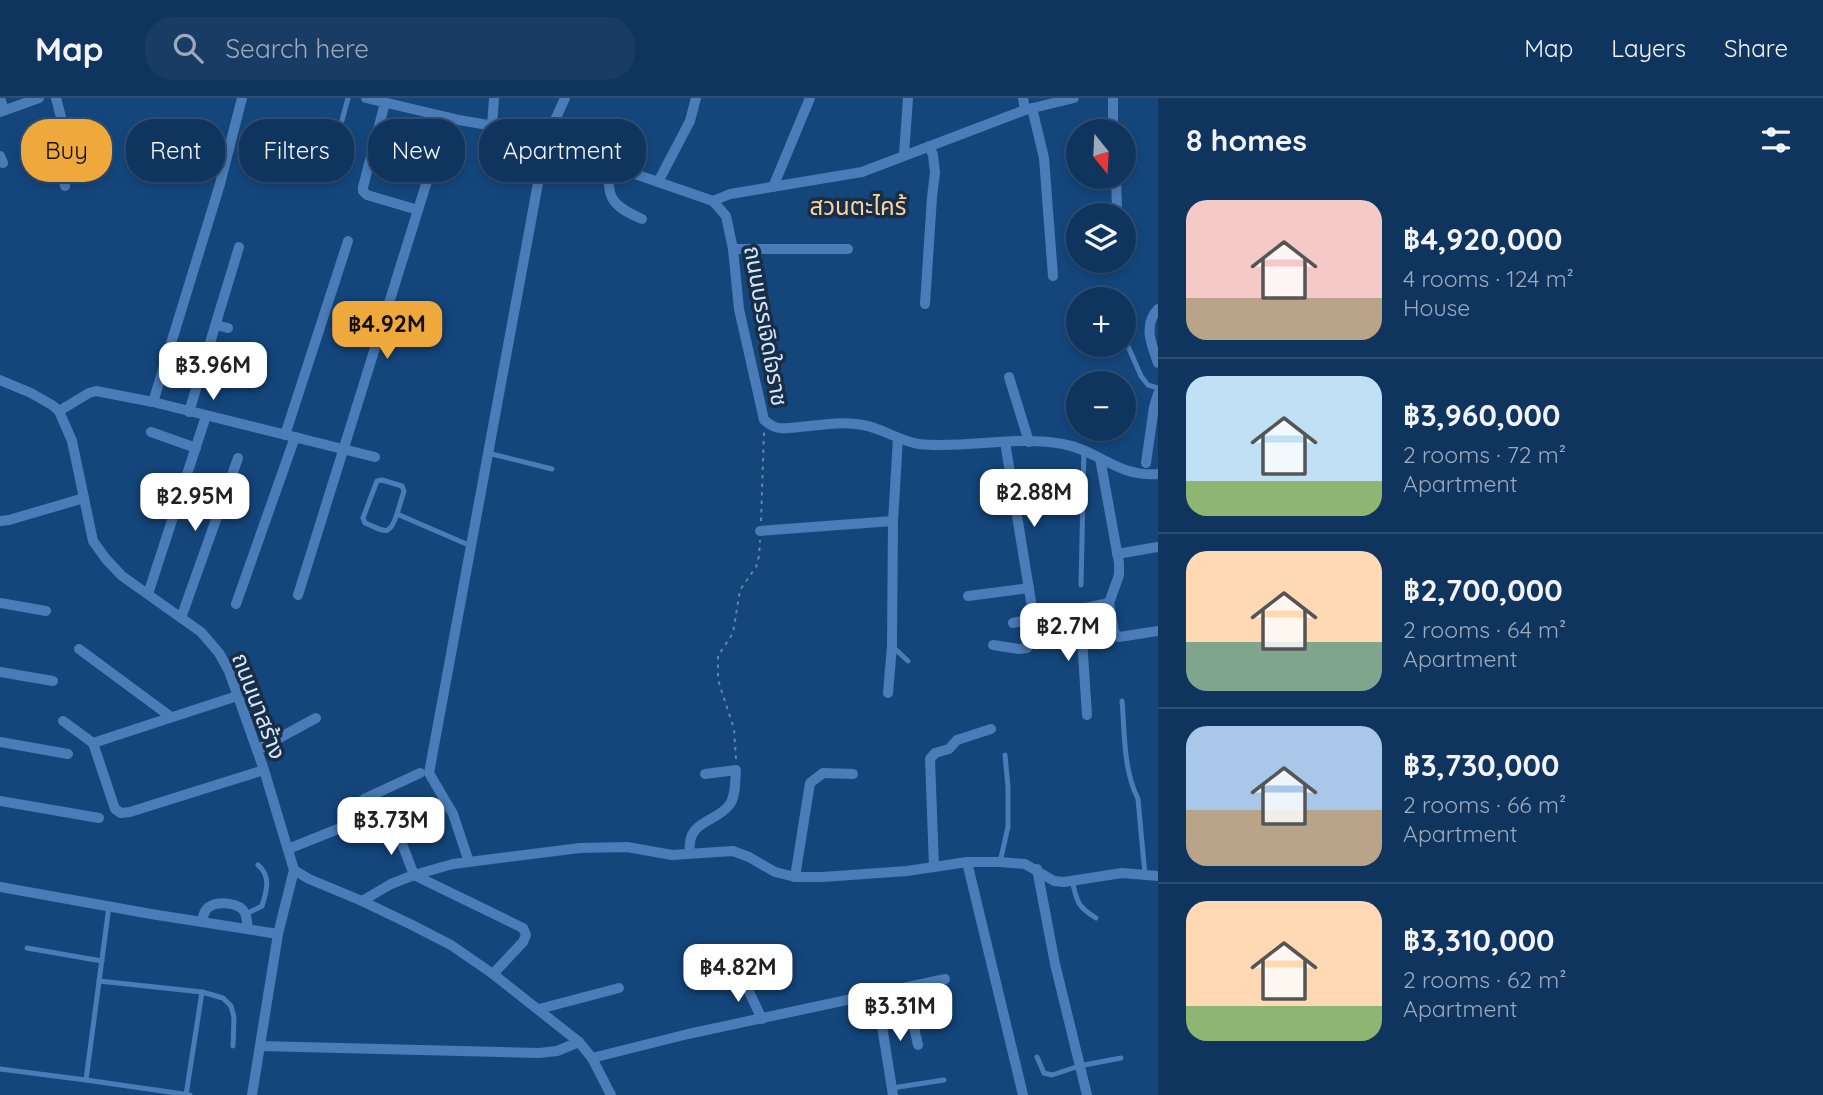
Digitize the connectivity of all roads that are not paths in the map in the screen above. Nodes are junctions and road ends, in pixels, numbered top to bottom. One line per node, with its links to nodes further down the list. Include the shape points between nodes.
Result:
1 (0, 98): 17 (street)
2 (39, 98): 17 (street)
3 (56, 98): 19 (street)
4 (242, 98): 52 (street)
5 (348, 98): 20 (lane)
6 (366, 98): 15 (street)
7 (494, 98): 21 (street)
8 (565, 98): 22 (street)
9 (696, 98): 31 (street, via 690,121)
10 (810, 98): 33 (street)
11 (908, 98): 26 (street)
12 (1023, 98): 16 (street)
13 (1074, 98): 16 (street)
14 (1113, 98): 23 (street)
15 (382, 101): 18 (street); 35 (street, via 363,191)
16 (1029, 109): 25 (street); 41 (street, via 1044,158)
17 (2, 111)
18 (447, 117): 24 (street); 35 (street)
19 (61, 119)
20 (342, 119)
21 (492, 119)
22 (556, 119)
23 (1113, 119)
24 (479, 123)
25 (929, 146): 26 (street); 42 (street, via 935,173)
26 (904, 155): 33 (street, via 862,172)
27 (646, 178): 31 (street)
28 (64, 182): 32 (street)
29 (538, 182): 64 (street)
30 (609, 182): 36 (street, via 618,208)
31 (658, 182): 34 (street)
32 (65, 186)
33 (773, 187): 34 (street)
34 (712, 201): 39 (street, ถนนบรรเจิดใจราช, via 726,216)
35 (418, 209): 62 (street)
36 (642, 219)
37 (348, 241): 57 (street)
38 (239, 247): 44 (street)
39 (733, 249): 40 (street); 58 (street, ถนนบรรเจิดใจราช, via 739,309 764,420 788,428 864,425)
40 (848, 249)
41 (1053, 276)
42 (925, 304)
43 (1158, 309): 47 (street, via 1148,327)
44 (216, 325): 45 (street); 54 (street)
45 (228, 328)
46 (1133, 357): 50 (lane, via 1148,385)
47 (1158, 363)
48 (1009, 377): 60 (street)
49 (0, 380): 53 (street)
50 (1158, 388)
51 (1158, 394): 68 (street)
52 (153, 402): 53 (street, via 96,391); 54 (street)
53 (59, 411): 71 (street, ถนนนาสร้าง, via 72,441)
54 (190, 412): 55 (street)
55 (206, 416): 57 (street); 61 (street)
56 (151, 432): 61 (street)
57 (290, 436): 62 (street); 86 (street)
58 (898, 438): 59 (street, ถนนบรรเจิดใจราช, via 943,445); 73 (street)
59 (1005, 442): 60 (street, ถนนบรรเจิดใจราช); 80 (street)
60 (1029, 442): 63 (street, ถนนบรรเจิดใจราช)
61 (195, 448): 81 (street)
62 (344, 450): 65 (street); 82 (street)
63 (1084, 450): 67 (street, ถนนบรรเจิดใจราช); 79 (lane)
64 (488, 453): 69 (lane); 76 (street)
65 (375, 457)
66 (238, 458): 89 (street)
67 (1100, 458): 70 (street, ถนนบรรเจิดใจราช, via 1130,472); 78 (street)
68 (1146, 463)
69 (552, 469)
70 (1158, 474)
71 (84, 498): 74 (street); 81 (street, ถนนนาสร้าง, via 93,541 122,576)
72 (397, 513): 72 (lane, via 404,491 401,486 377,481 364,521 389,530); 76 (lane)
73 (893, 521): 75 (street); 94 (street)
74 (0, 522)
75 (760, 531)
76 (471, 546): 121 (street, via 429,773 453,814)
77 (1158, 547): 78 (street)
78 (1117, 554): 85 (street, via 1119,575)
79 (1081, 585)
80 (1029, 588): 83 (street); 90 (street)
81 (148, 594): 89 (street, ถนนนาสร้าง)
82 (298, 595)
83 (968, 596)
84 (0, 603): 88 (street)
85 (1108, 603): 87 (street); 92 (street, via 1117,636)
86 (236, 604)
87 (1080, 610): 90 (street); 102 (street)
88 (46, 611)
89 (181, 618): 100 (street, ถนนนาสร้าง, via 219,653)
90 (1034, 620): 91 (street); 93 (street, via 1027,648)
91 (1013, 623)
92 (1158, 631)
93 (993, 645)
94 (892, 646): 96 (lane); 99 (street)
95 (79, 649): 103 (street)
96 (908, 661)
97 (0, 672): 98 (street)
98 (53, 681)
99 (888, 693)
100 (237, 696): 103 (street); 109 (street, ถนนนาสร้าง)
101 (1122, 701): 129 (lane)
102 (1087, 715)
103 (171, 717): 108 (street)
104 (316, 718): 109 (street)
105 (63, 721): 108 (street)
106 (991, 729): 125 (street, via 957,740 930,759)
107 (0, 742): 110 (street)
108 (93, 743): 112 (street, via 115,809 121,813)
109 (257, 750): 112 (street, ถนนนาสร้าง)
110 (68, 754)
111 (1005, 755): 123 (lane, via 1008,827)
112 (264, 770): 119 (street, ถนนนาสร้าง)
113 (420, 773): 119 (street, via 364,799 353,821 343,827)
114 (705, 774): 120 (street, via 736,770 733,796 730,805 698,827 689,844)
115 (853, 774): 131 (street, via 823,773 810,783)
116 (0, 801): 117 (street)
117 (99, 818)
118 (396, 828): 128 (street)
119 (288, 849): 127 (street, ถนนนาสร้าง)
120 (690, 853): 121 (street, via 580,848); 131 (street, via 733,851)
121 (469, 862): 128 (street)
122 (967, 862): 123 (street); 125 (street); 169 (street)
123 (1000, 862): 126 (street)
124 (258, 865): 136 (lane, via 268,881 265,898 262,906)
125 (934, 867): 131 (street)
126 (1037, 869): 132 (street, via 1054,881); 160 (street)
127 (294, 870): 134 (street); 140 (street, ถนนนาสร้าง)
128 (414, 874): 134 (street); 143 (street, via 523,928 523,942)
129 (1145, 875): 130 (street); 132 (street, via 1122,873)
130 (1158, 876)
131 (795, 877)
132 (1072, 880): 137 (lane, via 1082,909)
133 (0, 887): 135 (street)
134 (362, 901): 143 (street, via 451,945)
135 (109, 906): 138 (street); 142 (lane)
136 (246, 914): 138 (street, via 242,908 219,903 205,910); 139 (street)
137 (1096, 918)
138 (202, 922): 139 (street)
139 (248, 929): 140 (street)
140 (278, 934): 154 (street, ถนนนาสร้าง)
141 (27, 948): 142 (lane)
142 (102, 961): 146 (lane)
143 (493, 974): 151 (street)
144 (741, 975): 152 (street)
145 (945, 979): 149 (street)
146 (99, 981): 148 (lane); 162 (lane)
147 (620, 988): 151 (street)
148 (202, 992): 156 (lane, via 223,998 231,1006); 166 (lane)
149 (890, 992): 150 (street); 155 (street, via 911,1018)
150 (877, 995): 152 (street); 164 (street)
151 (539, 1009): 153 (street)
152 (762, 1019): 158 (street)
153 (579, 1042): 154 (street, via 539,1053); 158 (street)
154 (260, 1045): 167 (street, ถนนนาสร้าง)
155 (918, 1045)
156 (233, 1046)
157 (1037, 1057): 160 (lane, via 1047,1075)
158 (592, 1058): 168 (street)
159 (1121, 1058): 160 (lane)
160 (1079, 1066): 170 (street)
161 (0, 1069): 162 (lane)
162 (86, 1080): 165 (lane)
163 (944, 1080): 164 (lane)
164 (893, 1092)
165 (170, 1094): 166 (lane)
166 (188, 1095)
167 (251, 1095)
168 (611, 1095)
169 (1023, 1095)
170 (1087, 1095)

